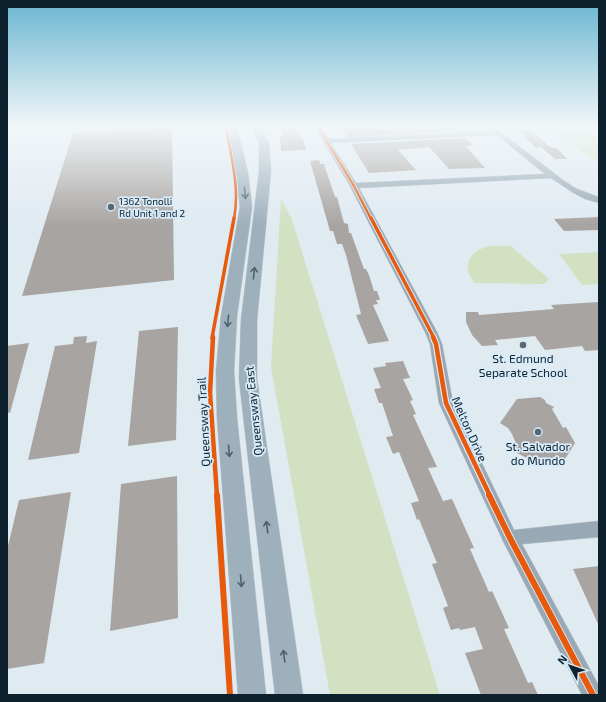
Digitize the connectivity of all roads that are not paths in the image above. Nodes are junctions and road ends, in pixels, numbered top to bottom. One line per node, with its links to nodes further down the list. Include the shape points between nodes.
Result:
1 (238, 159): 12 (main road, Queensway East, one-way to 12, via 246,207 229,316 225,371 226,418)
2 (239, 160): 3 (main road, via 253,165)
3 (263, 160)
4 (265, 160): 13 (main road, Queensway East, one-way to 4, via 248,379 249,320 264,190)
5 (339, 160): 8 (street, Melton Drive)
6 (533, 160): 7 (street)
7 (553, 176): 8 (street); 9 (street)
8 (354, 186): 11 (street, Melton Drive, via 432,332 446,403)
9 (596, 199)
10 (599, 529): 11 (street)
11 (510, 538): 14 (street, Melton Drive)
12 (252, 695)
13 (289, 695)
14 (593, 695)

